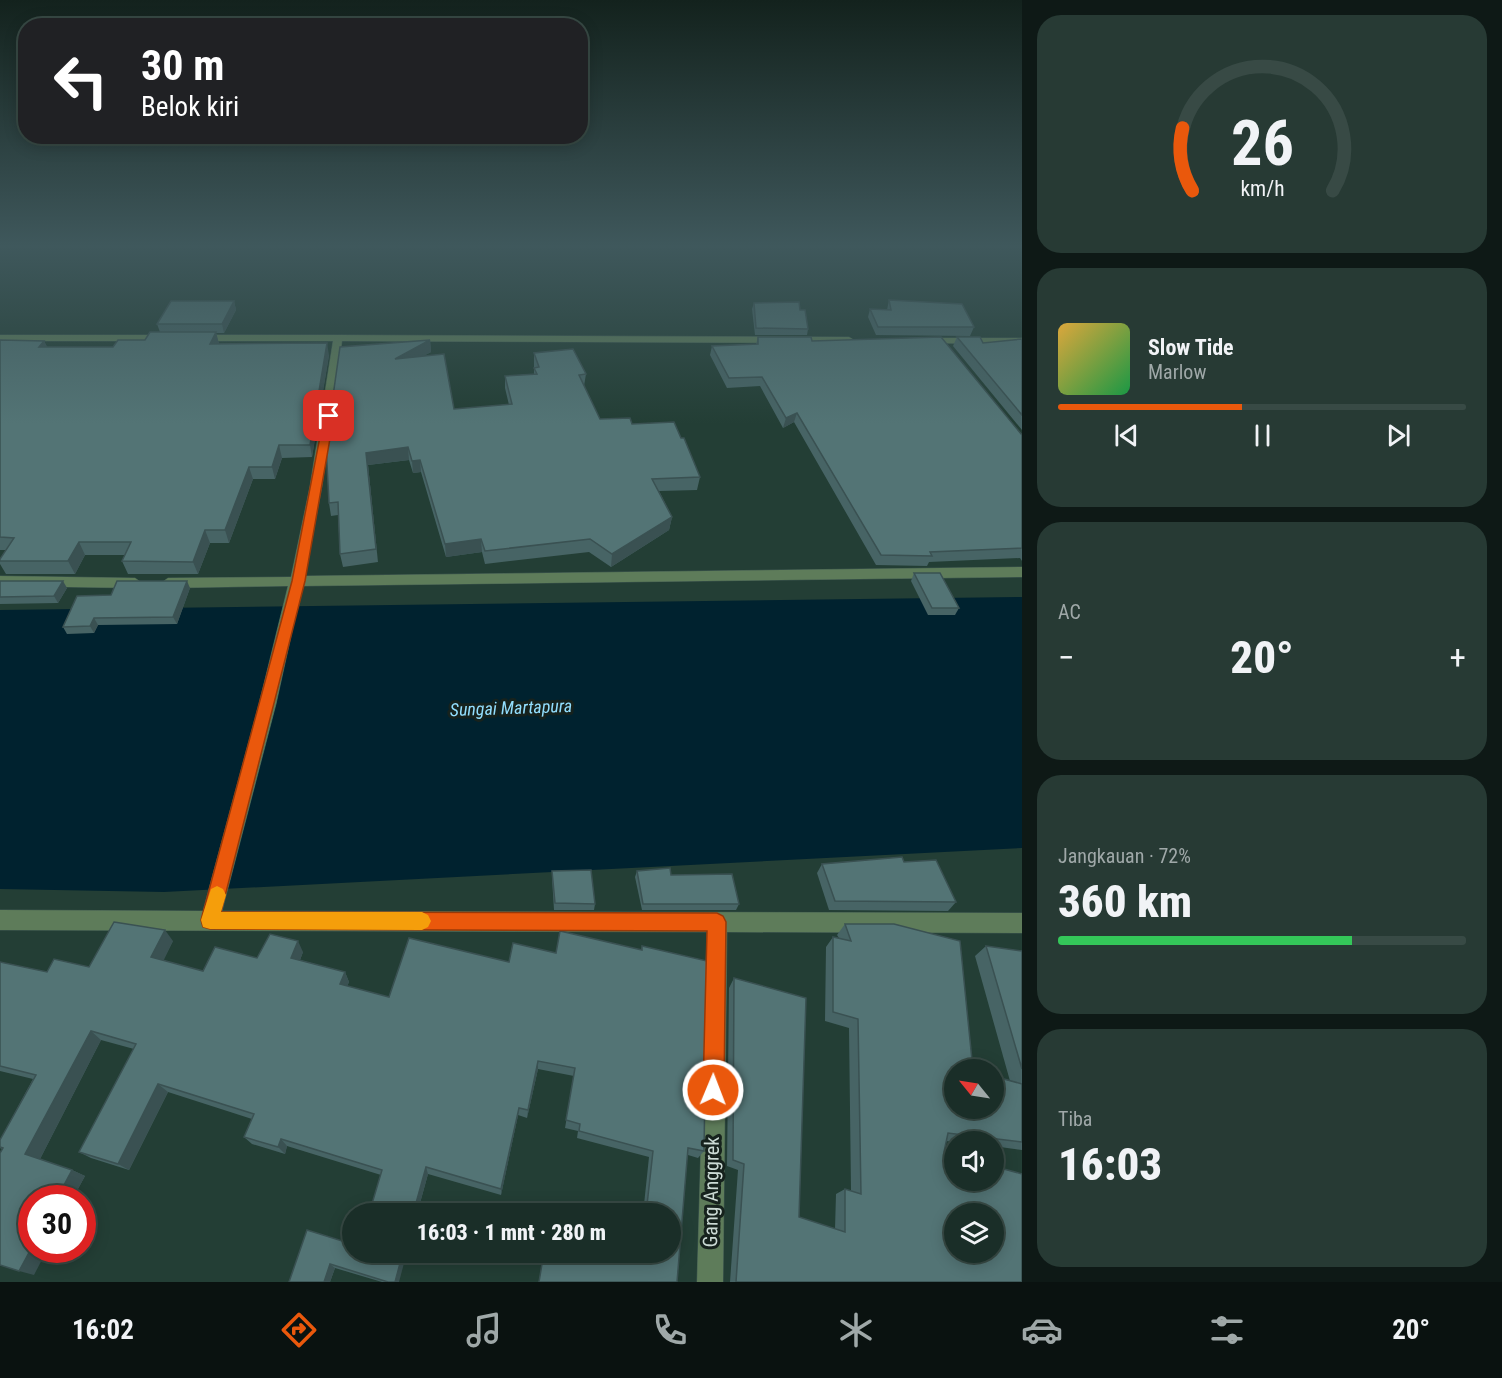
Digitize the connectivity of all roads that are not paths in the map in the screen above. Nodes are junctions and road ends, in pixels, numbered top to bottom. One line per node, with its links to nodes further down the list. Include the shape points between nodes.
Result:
1 (0, 338): 2 (street)
2 (172, 338)
3 (184, 338): 4 (street)
4 (338, 338): 5 (street); 10 (street, via 329,416)
5 (859, 340)
6 (918, 340): 7 (street, via 945,345)
7 (1022, 341)
8 (1022, 572): 10 (street)
9 (0, 580): 10 (street)
10 (298, 581): 12 (street)
11 (0, 920): 12 (street)
12 (210, 920): 13 (street)
13 (717, 922): 14 (street); 15 (street, Gang Anggrek)
14 (1022, 923)
15 (710, 1282)

